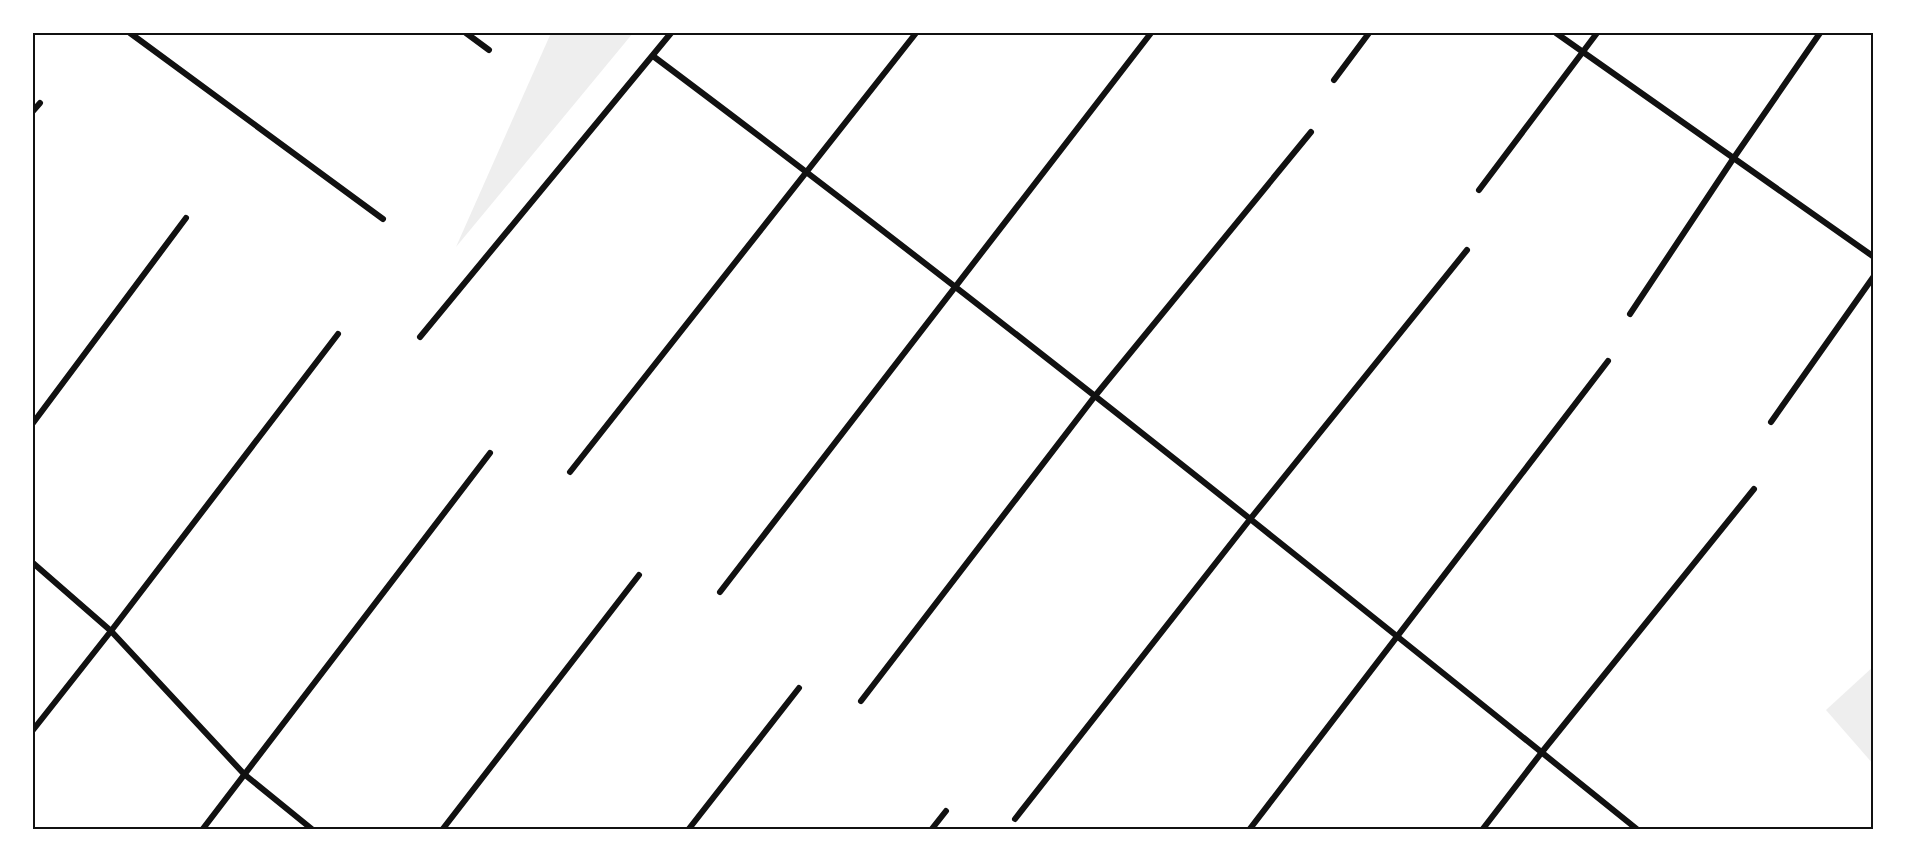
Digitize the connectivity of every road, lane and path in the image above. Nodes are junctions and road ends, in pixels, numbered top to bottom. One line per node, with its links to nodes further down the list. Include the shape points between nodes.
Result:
1 (130, 33): 21 (street)
2 (466, 33): 10 (street)
3 (671, 33): 12 (street)
4 (916, 33): 18 (street)
5 (1151, 33): 25 (street)
6 (1369, 33): 13 (street)
7 (1556, 33): 11 (street)
8 (1597, 33): 11 (street)
9 (1820, 33): 17 (street)
10 (489, 50)
11 (1583, 52): 17 (street); 19 (street)
12 (653, 56): 18 (street); 28 (street)
13 (1334, 80)
14 (40, 103): 15 (street)
15 (33, 111)
16 (1311, 132): 30 (street)
17 (1733, 159): 23 (street); 26 (street)
18 (807, 171): 25 (street); 34 (street)
19 (1479, 190)
20 (186, 218): 32 (street)
21 (383, 219)
22 (1467, 250): 36 (street)
23 (1874, 257)
24 (1874, 276): 31 (street)
25 (956, 288): 30 (street); 39 (street)
26 (1630, 314)
27 (338, 334): 40 (street)
28 (420, 337)
29 (1608, 361): 41 (street)
30 (1095, 396): 36 (street); 43 (street)
31 (1771, 422)
32 (33, 423)
33 (490, 453): 46 (street)
34 (570, 472)
35 (1754, 489): 45 (street)
36 (1251, 518): 41 (street); 48 (street)
37 (33, 563): 40 (street)
38 (639, 575): 51 (street)
39 (720, 592)
40 (111, 631): 44 (street); 46 (street)
41 (1398, 635): 45 (street); 54 (street)
42 (800, 688): 52 (street)
43 (861, 701)
44 (33, 730)
45 (1542, 752): 55 (street); 56 (street)
46 (244, 774): 49 (street); 50 (street)
47 (946, 811): 53 (street)
48 (1015, 819)
49 (202, 830)
50 (313, 830)
51 (442, 830)
52 (688, 830)
53 (931, 830)
54 (1248, 830)
55 (1482, 830)
56 (1638, 830)

